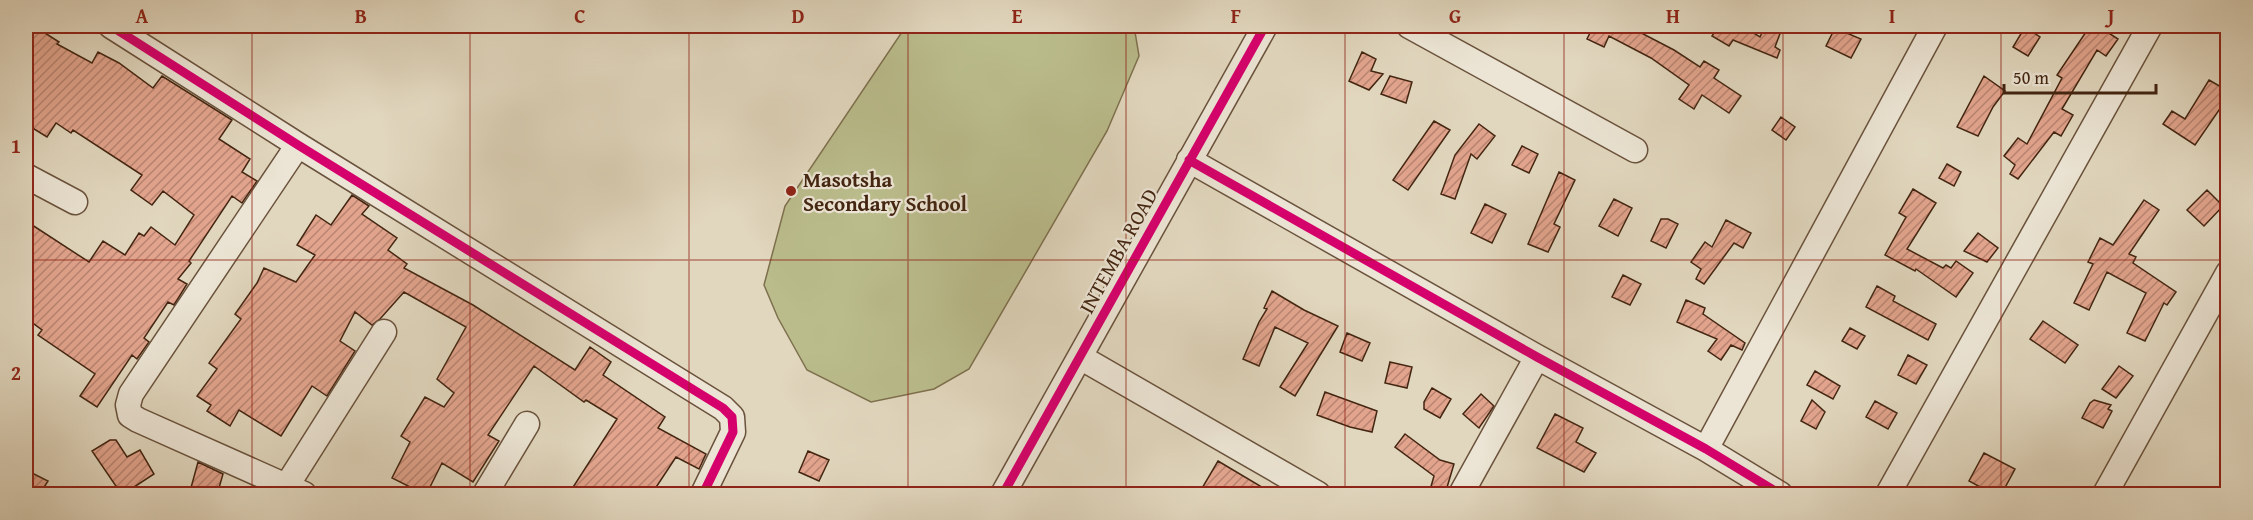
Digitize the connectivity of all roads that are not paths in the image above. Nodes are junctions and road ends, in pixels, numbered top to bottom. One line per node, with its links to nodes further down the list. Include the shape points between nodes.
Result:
1 (111, 26): 6 (street)
2 (1265, 26): 8 (street, INTEMBA ROAD)
3 (1409, 26): 7 (street)
4 (1935, 26): 16 (street)
5 (2150, 26): 24 (street)
6 (298, 146): 17 (street, via 131,394 128,405 130,415 138,420); 19 (street, via 723,408 732,417 733,432)
7 (1635, 150)
8 (1189, 160): 13 (street, INTEMBA ROAD); 14 (street)
9 (26, 176): 10 (street)
10 (75, 202)
11 (2228, 273): 25 (street)
12 (384, 332): 17 (street)
13 (1080, 357): 20 (street, INTEMBA ROAD); 21 (street)
14 (1537, 357): 16 (street); 22 (street)
15 (527, 424): 18 (street)
16 (1706, 449): 23 (street)
17 (295, 490)
18 (484, 495)
19 (703, 495)
20 (1003, 495)
21 (1318, 495)
22 (1461, 495)
23 (1780, 495)
24 (1888, 495)
25 (2105, 495)

